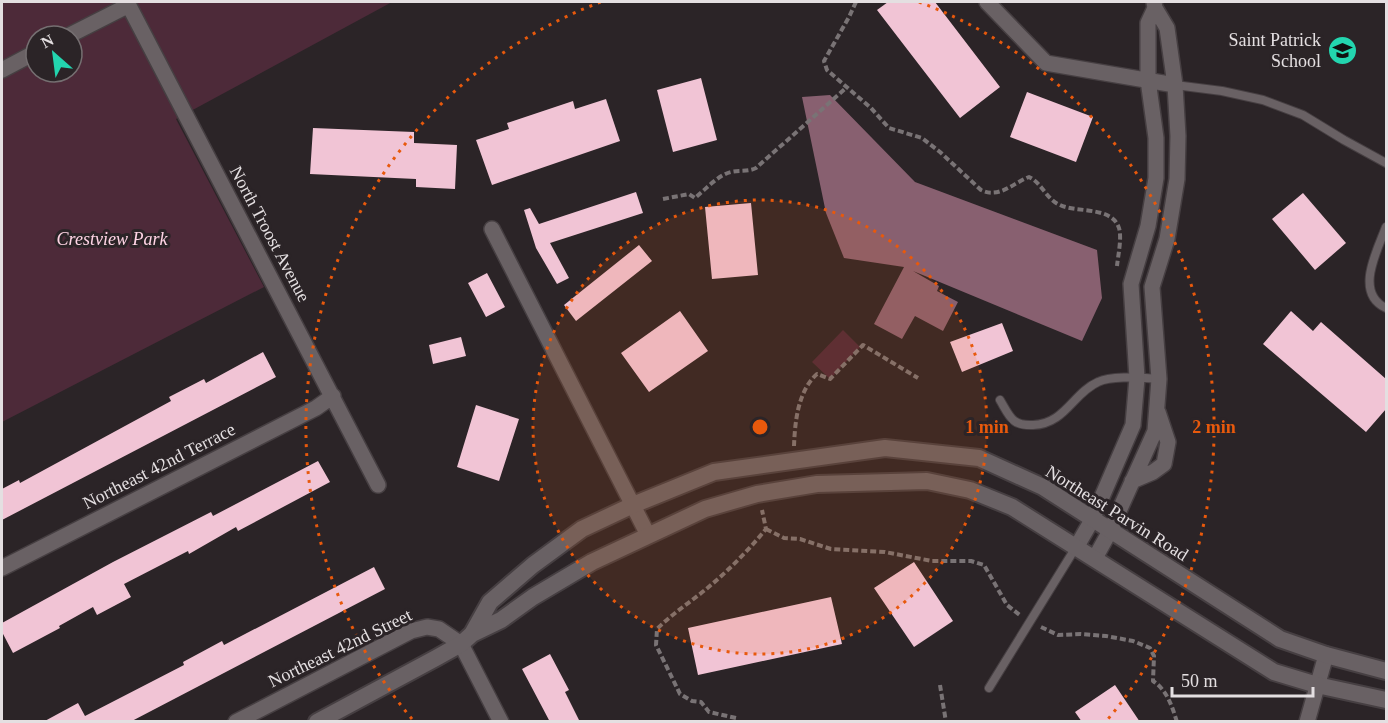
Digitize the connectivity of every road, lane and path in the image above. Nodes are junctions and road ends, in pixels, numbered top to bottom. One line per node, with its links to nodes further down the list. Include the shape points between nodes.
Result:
1 (856, 2): 10 (path, via 824,61 827,70)
2 (987, 2): 8 (street, via 1046,63)
3 (128, 3): 5 (street); 20 (street, North Troost Avenue)
4 (1155, 5): 8 (street, via 1148,23); 9 (street, via 1167,28)
5 (84, 27)
6 (24, 58): 7 (street)
7 (2, 70)
8 (1148, 80): 9 (street); 18 (street, via 1156,138 1156,178 1148,226 1131,284)
9 (1175, 85): 11 (lane, via 1263,100 1303,115); 19 (street, via 1178,179 1167,239 1152,287)
10 (846, 88): 12 (path, via 756,168 724,174 695,198 689,194); 15 (path, via 889,128 922,138 988,194 1029,177 1063,207 1104,214 1120,230)
11 (1386, 163)
12 (663, 199)
13 (1386, 227): 16 (lane, via 1368,286 1378,304)
14 (492, 230): 27 (street)
15 (1117, 268)
16 (1386, 308)
17 (918, 378): 23 (path, via 863,345 830,379 817,374 807,382)
18 (1137, 378): 19 (lane); 21 (lane, via 1099,381 1043,425 1022,426 1012,421); 24 (street, via 1133,425)
19 (1159, 379): 22 (street)
20 (333, 396): 26 (street, North Troost Avenue); 35 (street, Northeast 42nd Terrace)
21 (1000, 400)
22 (1156, 409): 25 (street, via 1155,431); 25 (street, via 1168,442 1164,464)
23 (794, 446)
24 (1117, 462): 25 (street); 29 (street)
25 (1135, 476): 31 (street)
26 (378, 486)
27 (633, 505): 29 (main road, Northeast Parvin Road, via 714,472 885,448 979,458 1043,487); 32 (street); 37 (main road, Northeast Parvin Road, via 582,530 533,565 490,602)
28 (762, 510): 30 (path)
29 (1092, 520): 31 (main road, Northeast Parvin Road); 33 (street)
30 (766, 529): 36 (path, via 784,538 800,538 831,549 984,565 1007,605); 44 (path, via 706,590 657,629 656,645 680,694 701,702 709,712)
31 (1110, 531): 34 (street); 38 (main road, Northeast Parvin Road, via 1280,639)
32 (648, 535): 33 (main road, via 705,509 757,494 817,484 927,481 970,490 1012,507); 37 (main road, via 592,562)
33 (1077, 546): 34 (main road); 36 (lane)
34 (1095, 558): 41 (main road, via 1274,672)
35 (2, 568)
36 (1030, 622): 42 (lane); 49 (path, via 1058,635 1106,636 1150,648 1154,656 1153,681 1162,687)
37 (466, 639): 45 (street, Northeast 42nd Street, via 427,627 411,631); 46 (main road); 47 (street)
38 (1326, 655): 39 (main road, Northeast Parvin Road); 41 (street)
39 (1386, 671)
40 (940, 685): 48 (path)
41 (1317, 685): 43 (main road); 50 (street)
42 (989, 688)
43 (1386, 700)
44 (735, 718)
45 (236, 722)
46 (317, 722)
47 (501, 722)
48 (946, 722)
49 (1177, 722)
50 (1307, 722)

